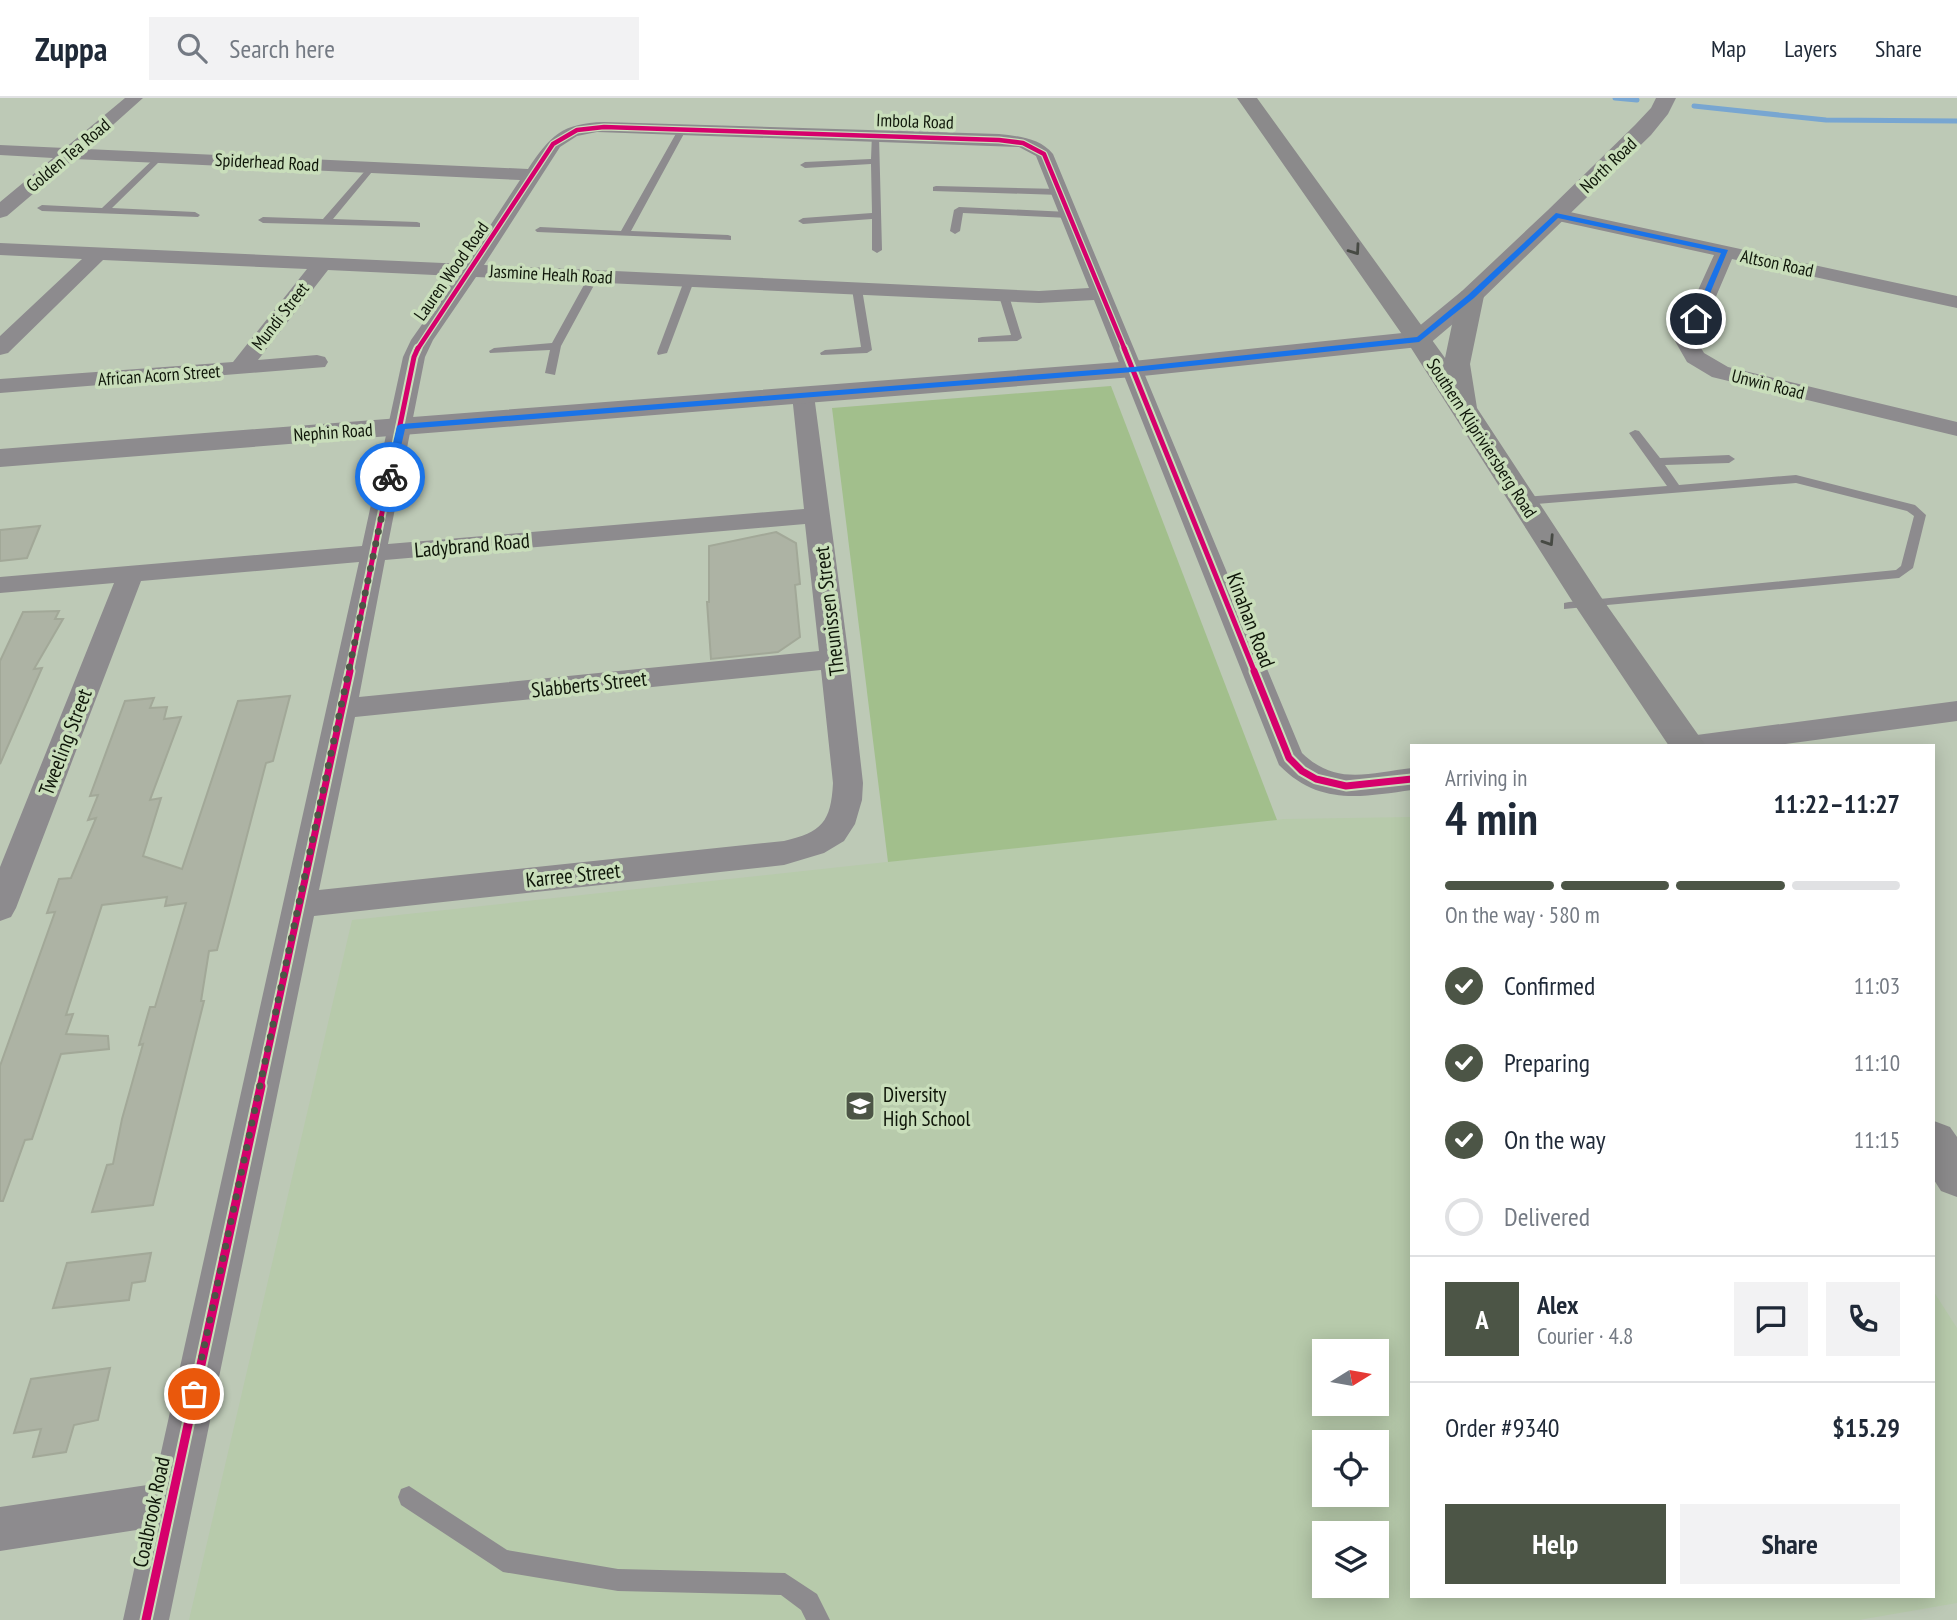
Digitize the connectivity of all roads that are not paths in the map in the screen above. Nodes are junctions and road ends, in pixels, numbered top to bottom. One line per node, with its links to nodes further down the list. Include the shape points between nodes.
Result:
1 (135, 98): 9 (street, Golden Tea Road)
2 (1234, 98): 17 (main road, Southern Klipriviersberg Road)
3 (1247, 98): 17 (main road, Southern Klipriviersberg Road)
4 (1666, 98): 23 (street, North Road, via 1643,130)
5 (682, 130): 6 (street, Imbola Road); 7 (street, Imbola Road, via 592,127 566,133); 31 (lane)
6 (875, 136): 11 (lane); 16 (street, Imbola Road, via 1031,145 1044,154)
7 (553, 144): 14 (street, Lauren Wood Road)
8 (0, 150): 9 (street, Spiderhead Road)
9 (71, 152): 10 (street, Spiderhead Road); 20 (street, Golden Tea Road)
10 (159, 157): 13 (street, Spiderhead Road); 19 (lane)
11 (875, 161): 12 (lane); 24 (lane)
12 (805, 165)
13 (372, 167): 14 (street, Spiderhead Road); 27 (lane)
14 (535, 175): 38 (street, Lauren Wood Road)
15 (936, 189): 16 (lane)
16 (1060, 192): 22 (street, Imbola Road)
17 (1306, 194): 47 (main road, Southern Klipriviersberg Road)
18 (42, 208): 19 (lane)
19 (104, 211): 21 (lane)
20 (0, 212)
21 (195, 215)
22 (1069, 215): 30 (lane, via 959,210); 42 (street, Imbola Road)
23 (1556, 215): 35 (street, Altson Road); 44 (street, North Road)
24 (876, 216): 26 (lane); 34 (lane)
25 (263, 220): 27 (lane)
26 (803, 221)
27 (326, 222): 28 (lane)
28 (417, 225)
29 (540, 230): 31 (lane)
30 (955, 231)
31 (625, 233): 32 (lane)
32 (729, 238)
33 (0, 249): 36 (street, Jasmine Healh Road)
34 (877, 250)
35 (1725, 251): 45 (street, Altson Road); 61 (street, Unwin Road, via 1686,341 1695,357 1720,372)
36 (97, 254): 37 (street, Jasmine Healh Road); 49 (street)
37 (322, 264): 38 (street, Jasmine Healh Road); 54 (street, Mundi Street)
38 (471, 270): 39 (street, Jasmine Healh Road); 60 (street, Lauren Wood Road, via 417,349)
39 (594, 276): 40 (street, Jasmine Healh Road); 48 (lane)
40 (689, 281): 41 (street, Jasmine Healh Road); 51 (lane)
41 (856, 289): 43 (street, Jasmine Healh Road); 52 (lane, via 867,349)
42 (1101, 293): 43 (street, Jasmine Healh Road); 55 (street, Imbola Road)
43 (1004, 296): 46 (lane, via 1017,338)
44 (1471, 296): 47 (street, North Road); 59 (main road, via 1457,364)
45 (1957, 302)
46 (982, 340)
47 (1407, 342): 55 (street, Nephin Road); 59 (main road, Southern Klipriviersberg Road); 72 (main road, Southern Klipriviersberg Road, via 1494,500)
48 (556, 346): 50 (lane); 56 (lane)
49 (0, 348)
50 (494, 351)
51 (662, 353)
52 (825, 353)
53 (317, 362): 54 (street, African Acorn Street)
54 (239, 369): 57 (street, African Acorn Street)
55 (1133, 369): 58 (street, Nephin Road); 79 (street, Kinahan Road, via 1289,758 1305,775 1329,786)
56 (551, 373)
57 (0, 386)
58 (803, 395): 60 (street, Nephin Road); 68 (street, Theunissen Street)
59 (1468, 417): 67 (main road, Southern Klipriviersberg Road)
60 (401, 426): 63 (street, Nephin Road); 69 (street, Coalbrook Road)
61 (1957, 429)
62 (1635, 433): 65 (lane)
63 (0, 458)
64 (1729, 459): 65 (lane)
65 (1657, 462): 66 (lane)
66 (1676, 489): 67 (lane); 72 (lane, via 1797,479 1920,514 1907,568 1899,574)
67 (1523, 501): 72 (main road, Southern Klipriviersberg Road, one-way to 72)
68 (817, 515): 69 (street, Ladybrand Road); 73 (street, Theunissen Street)
69 (373, 554): 70 (street, Ladybrand Road); 74 (street, Coalbrook Road)
70 (130, 575): 71 (street, Ladybrand Road); 82 (street, Tweeling Street)
71 (0, 585)
72 (1579, 605): 76 (main road, Southern Klipriviersberg Road); 77 (main road, Southern Klipriviersberg Road)
73 (835, 659): 74 (street, Slabberts Street); 80 (street, Theunissen Street, via 848,783 848,807)
74 (342, 708): 81 (street, Coalbrook Road)
75 (1957, 711): 78 (street)
76 (1661, 744)
77 (1687, 744)
78 (1704, 744)
79 (1410, 779)
80 (840, 827): 81 (street, Karree Street, via 816,843 784,853)
81 (299, 905): 86 (street, Coalbrook Road)
82 (0, 908)
83 (1935, 1143): 84 (main road)
84 (1957, 1176)
85 (410, 1497): 89 (lane, via 503,1561 618,1580 785,1584 809,1602)
86 (171, 1503): 87 (street); 88 (street, Coalbrook Road)
87 (0, 1529)
88 (146, 1620)
89 (818, 1620)

